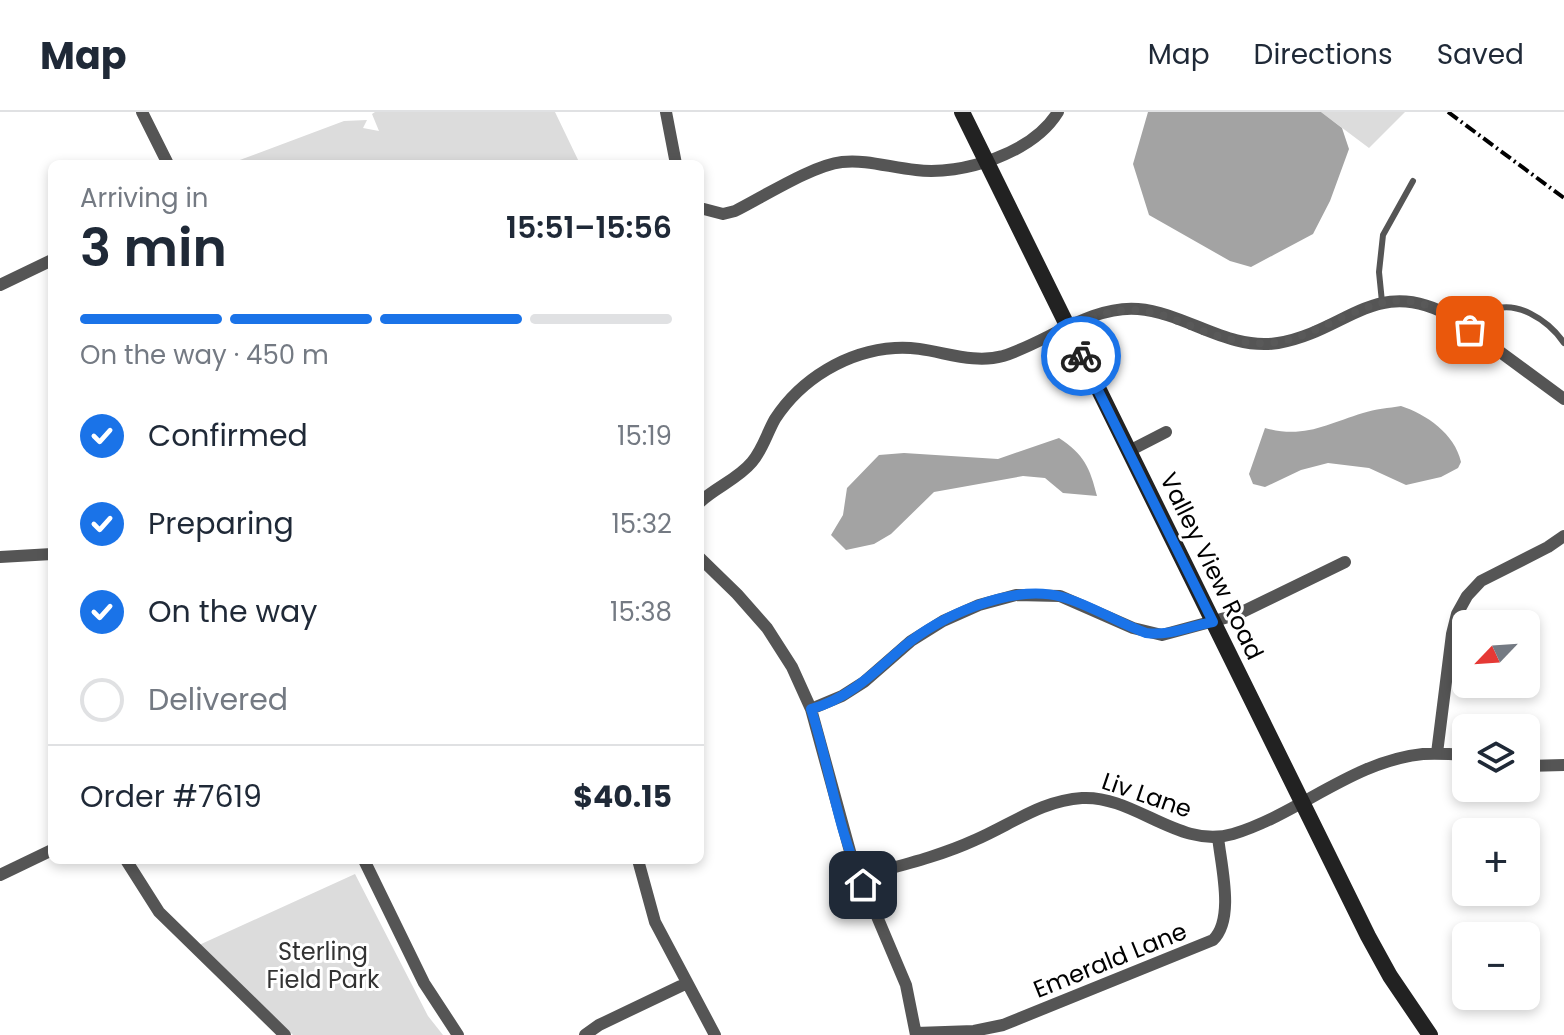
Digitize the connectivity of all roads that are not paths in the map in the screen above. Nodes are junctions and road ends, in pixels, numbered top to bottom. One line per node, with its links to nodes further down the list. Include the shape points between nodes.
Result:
1 (142, 112): 5 (street)
2 (666, 112): 6 (street)
3 (962, 112): 7 (street, Valley View Road)
4 (1058, 112): 7 (street, via 1032,142)
5 (166, 160)
6 (675, 160)
7 (984, 161): 9 (street, via 937,172 840,162 735,211); 13 (street, Valley View Road)
8 (1413, 181): 12 (lane, via 1383,235)
9 (704, 210)
10 (48, 262): 11 (street)
11 (0, 285)
12 (1382, 302): 13 (street, via 1277,343 1231,339 1138,309 1116,310); 14 (street, via 1434,306)
13 (1068, 329): 18 (street, Valley View Road); 19 (street, via 987,359 896,347 839,362 793,397 752,462)
14 (1470, 330): 15 (lane, via 1485,313 1513,307 1538,318); 16 (street)
15 (1564, 343)
16 (1564, 399)
17 (1166, 432): 18 (street)
18 (1129, 451): 25 (street, Valley View Road)
19 (704, 499)
20 (1564, 536): 27 (street, via 1481,581 1462,605 1452,634)
21 (48, 554): 22 (street)
22 (0, 557)
23 (704, 562): 26 (street, via 767,628)
24 (1345, 562): 25 (street)
25 (1213, 622): 26 (street, via 1176,633 1146,633 1060,596 1016,595 943,621 864,682); 31 (street, Valley View Road)
26 (811, 709): 38 (street)
27 (1437, 753): 28 (street, Liv Lane); 31 (street, Liv Lane, via 1390,760)
28 (1452, 754)
29 (1564, 765): 30 (street)
30 (1540, 766)
31 (1303, 803): 32 (street, Liv Lane); 45 (street, Valley View Road, via 1390,976)
32 (1218, 837): 38 (street, Liv Lane, via 1192,834 1108,800 1066,799 954,849); 40 (street, Emerald Lane, via 1226,912 1221,933 1213,940 1003,1025)
33 (48, 852): 37 (street)
34 (129, 864): 41 (street, via 159,912)
35 (366, 864): 42 (street, via 424,983)
36 (639, 864): 39 (street, via 655,922)
37 (0, 875)
38 (859, 877): 40 (street, via 906,985)
39 (687, 983): 43 (street); 44 (street)
40 (916, 1034)
41 (285, 1035)
42 (458, 1035)
43 (585, 1035)
44 (715, 1035)
45 (1430, 1035)

